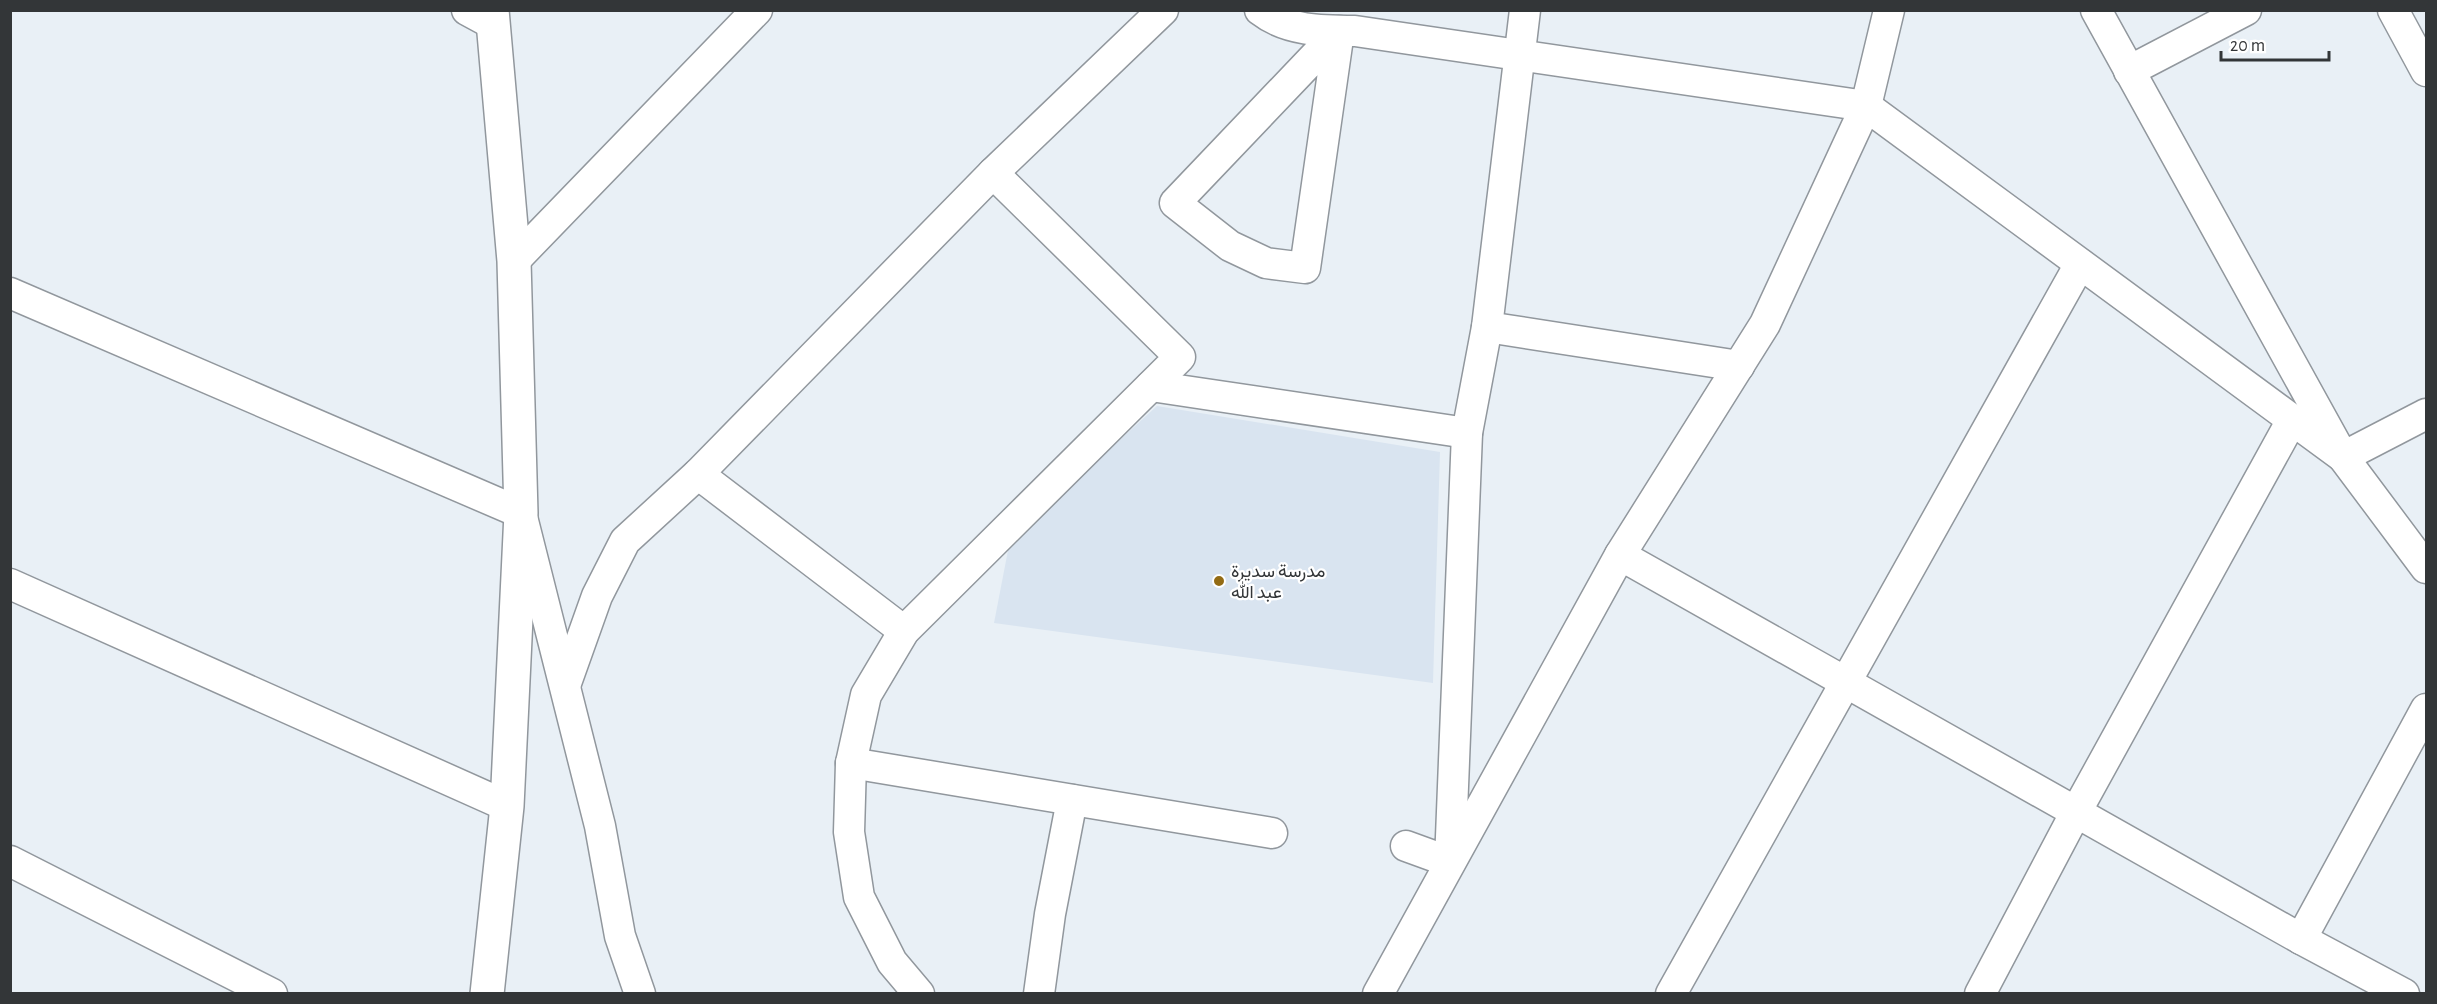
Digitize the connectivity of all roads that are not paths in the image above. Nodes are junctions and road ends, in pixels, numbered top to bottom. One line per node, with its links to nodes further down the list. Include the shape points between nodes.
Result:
1 (757, 10): 16 (street)
2 (1163, 10): 15 (street)
3 (1260, 10): 10 (street, via 1275,21 1318,31)
4 (1525, 10): 11 (street)
5 (1889, 10): 14 (street)
6 (2096, 10): 12 (street)
7 (2246, 10): 12 (street)
8 (2393, 10): 13 (street)
9 (483, 15): 16 (street)
10 (1339, 31): 10 (street, via 1175,203 1230,246 1266,263 1305,268); 11 (street)
11 (1520, 56): 14 (street); 19 (street)
12 (2129, 71): 25 (street)
13 (2427, 71)
14 (1866, 106): 17 (street); 20 (street, via 1765,324)
15 (993, 173): 21 (street, via 1180,357); 26 (street)
16 (514, 261): 27 (street)
17 (2079, 264): 23 (street); 32 (street)
18 (12, 297): 27 (street)
19 (1487, 327): 20 (street); 24 (street)
20 (1739, 366): 28 (street)
21 (1151, 386): 24 (street); 31 (street)
22 (2427, 414): 25 (street)
23 (2292, 420): 25 (street); 38 (street)
24 (1467, 433): 42 (street)
25 (2343, 457): 29 (street)
26 (698, 474): 31 (street); 33 (street, via 625,541 597,596)
27 (521, 513): 33 (street); 37 (street)
28 (1620, 555): 32 (street); 42 (street)
29 (2426, 565)
30 (10, 584): 37 (street)
31 (904, 631): 35 (street, via 866,695)
32 (1846, 682): 38 (street); 50 (street)
33 (566, 683): 46 (street, via 600,826 620,936)
34 (2427, 709): 43 (street)
35 (851, 763): 36 (street); 47 (street, via 849,832 859,897 892,962)
36 (1072, 800): 39 (street); 48 (street)
37 (507, 806): 45 (street)
38 (2076, 812): 43 (street); 51 (street)
39 (1272, 833)
40 (1406, 846): 42 (street)
41 (10, 861): 44 (street)
42 (1450, 862): 49 (street)
43 (2301, 939): 52 (street)
44 (272, 993)
45 (486, 993)
46 (640, 993)
47 (919, 993)
48 (1039, 993)
49 (1378, 993)
50 (1671, 993)
51 (1980, 993)
52 (2404, 993)

